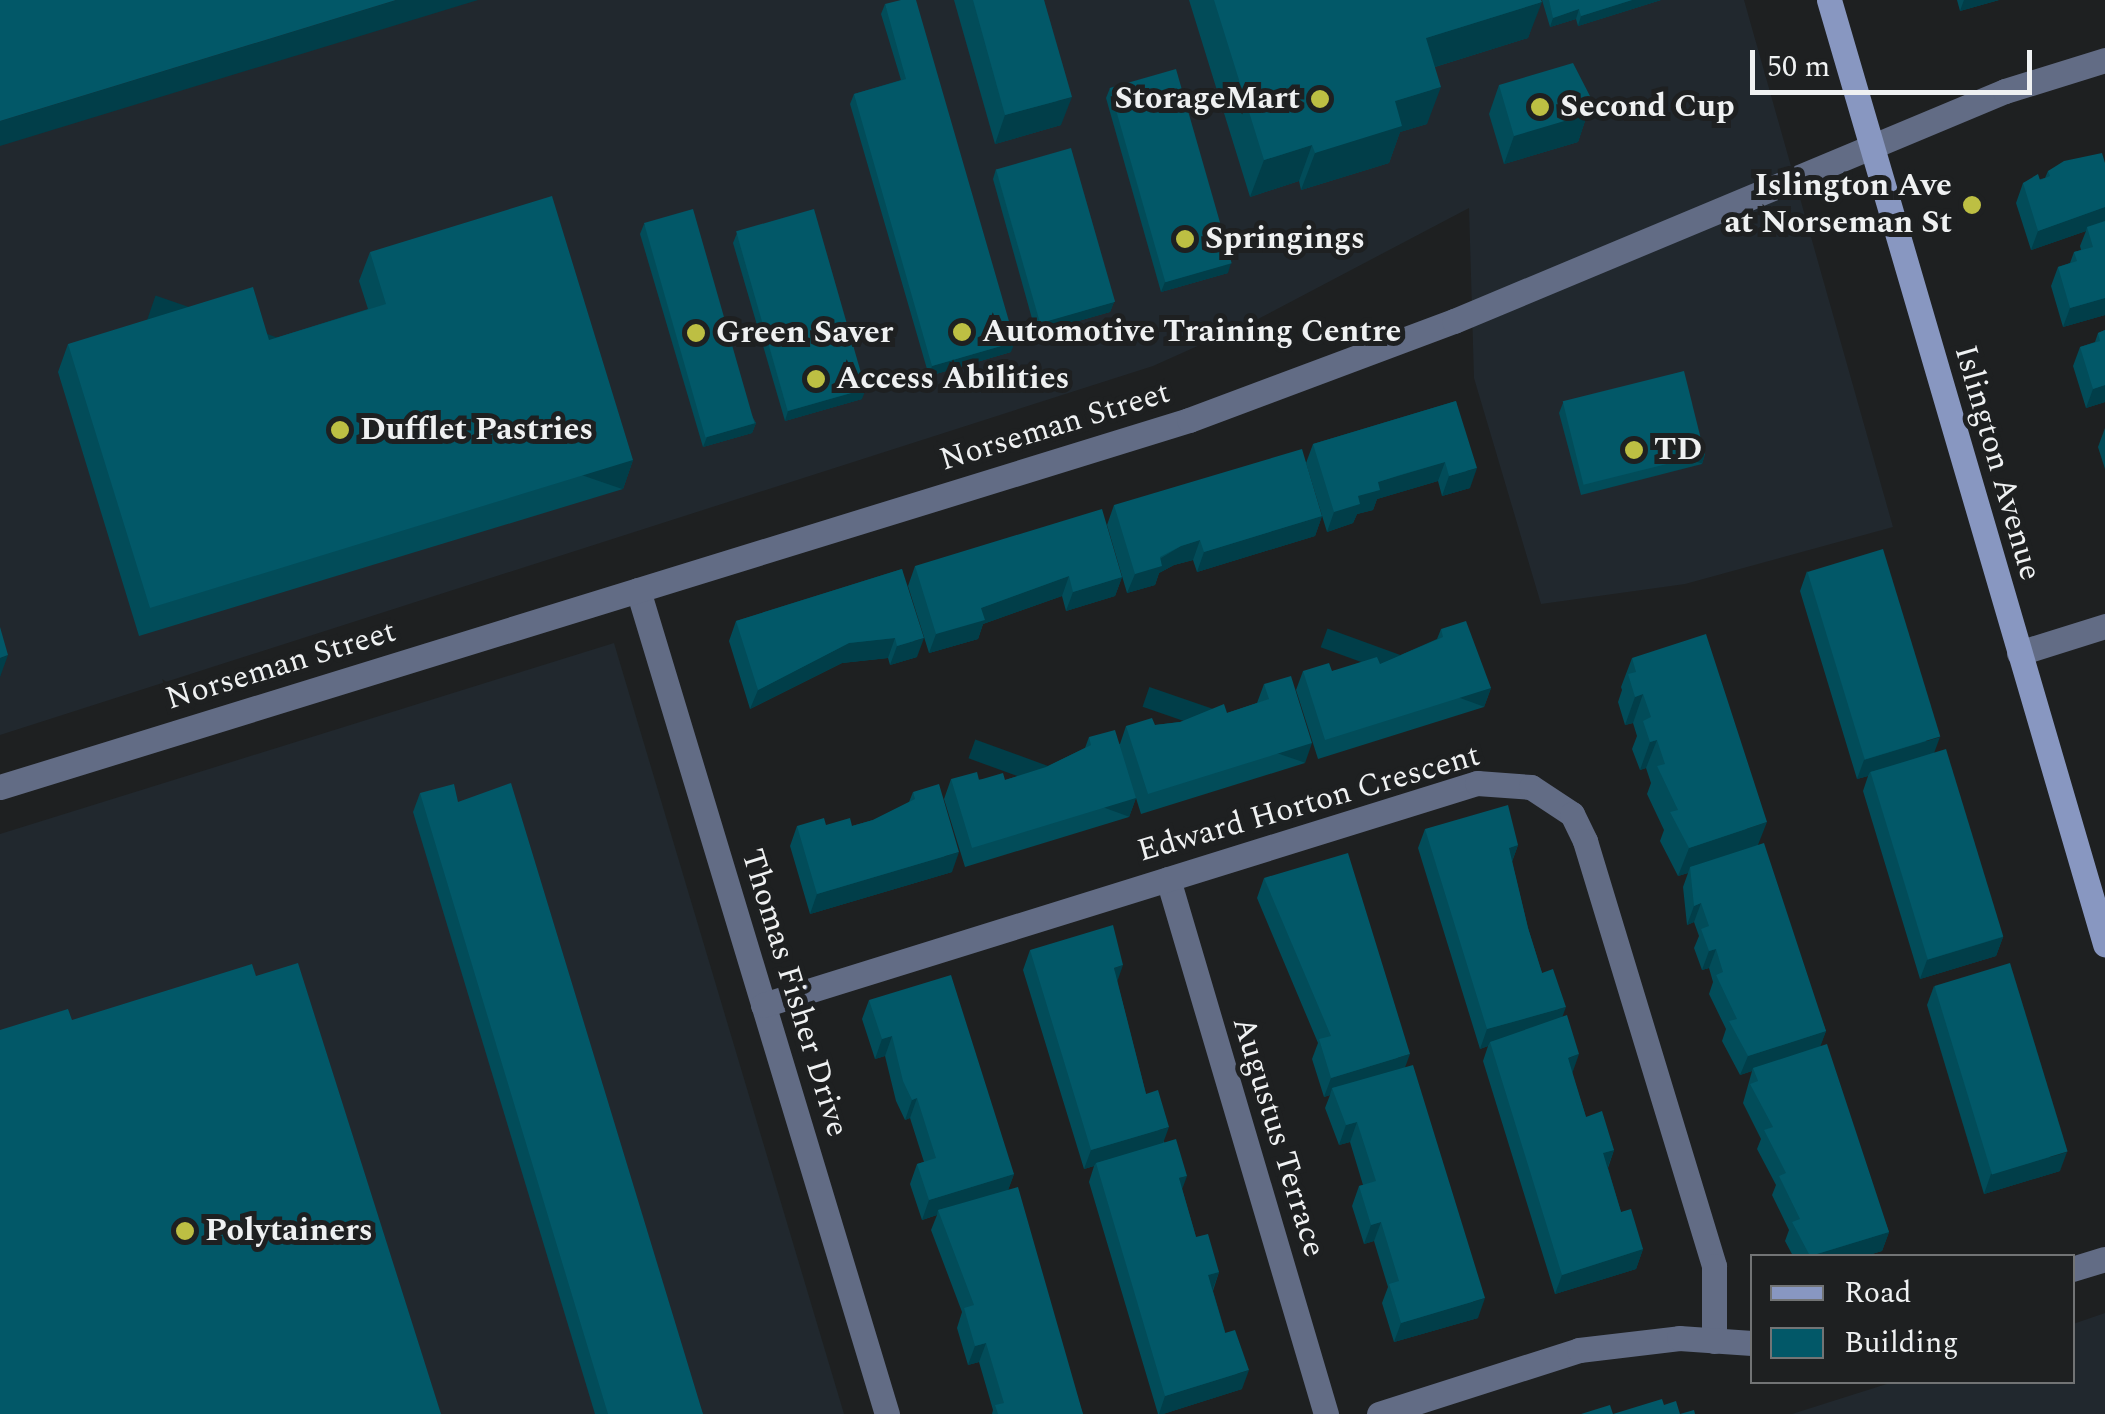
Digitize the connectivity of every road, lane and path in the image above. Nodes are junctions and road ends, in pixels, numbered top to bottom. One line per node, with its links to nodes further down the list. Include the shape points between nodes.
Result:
1 (1829, 0): 3 (main road, Islington Avenue)
2 (2105, 60): 3 (street, Norseman Street, via 2005,91)
3 (1870, 148): 4 (street, Norseman Street, via 1316,375); 6 (main road, Islington Avenue)
4 (638, 590): 7 (street, Norseman Street); 10 (street, Thomas Fisher Drive)
5 (2105, 626): 6 (street)
6 (2019, 654): 9 (main road, Islington Avenue)
7 (0, 786)
8 (1168, 879): 10 (street, Edward Horton Crescent); 13 (street, Edward Horton Crescent, via 1477,783 1519,784 1563,806 1585,841 1714,1266); 16 (street, Augustus Terrace)
9 (2105, 944)
10 (763, 1005): 15 (street, Thomas Fisher Drive)
11 (2105, 1259): 12 (street)
12 (2075, 1268)
13 (1714, 1341): 14 (street); 17 (street, via 1579,1350)
14 (1750, 1343)
15 (887, 1414)
16 (1326, 1414)
17 (1380, 1414)

